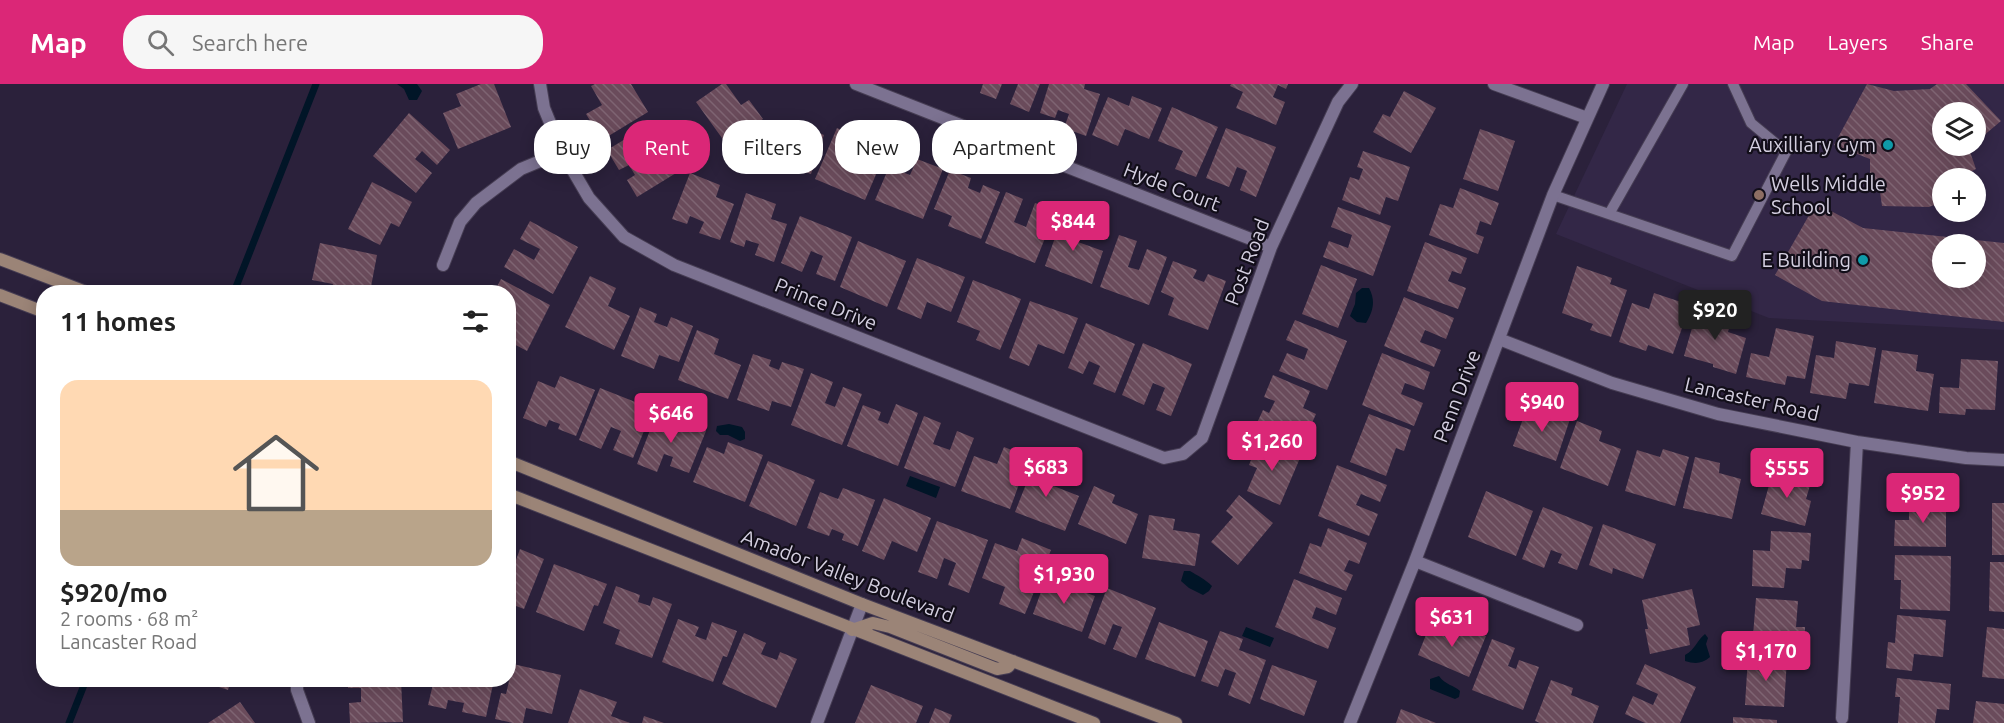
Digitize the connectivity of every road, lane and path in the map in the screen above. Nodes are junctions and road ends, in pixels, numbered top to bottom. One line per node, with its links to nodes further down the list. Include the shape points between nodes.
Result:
1 (540, 84): 9 (street, Prince Drive)
2 (856, 84): 14 (street, Hyde Court)
3 (1352, 84): 14 (street, Post Road, via 1338,102)
4 (1494, 84): 8 (street)
5 (1603, 84): 8 (street, Penn Drive)
6 (1683, 84): 13 (lane)
7 (1734, 84): 13 (lane, via 1751,123 1786,152 1732,255)
8 (1587, 118): 12 (street, Penn Drive)
9 (549, 120)
10 (534, 164): 16 (street, via 476,203 460,222)
11 (575, 174): 22 (street, Prince Drive, via 589,198 624,237 674,265 1164,458)
12 (1552, 195): 13 (lane); 20 (street, Penn Drive)
13 (1609, 214)
14 (1271, 247): 22 (street, Post Road, via 1202,438)
15 (0, 260): 17 (street)
16 (443, 265)
17 (67, 285)
18 (0, 295): 19 (street)
19 (36, 309)
20 (1499, 339): 21 (street, Lancaster Road, via 1612,383 1708,411); 26 (street, Penn Drive)
21 (1857, 442): 23 (street, Lancaster Road); 32 (street)
22 (1183, 454)
23 (2004, 460)
24 (516, 464): 27 (street, Amador Valley Boulevard)
25 (516, 497): 29 (street)
26 (1415, 561): 28 (street); 37 (street, Penn Drive)
27 (862, 604): 29 (street); 30 (street, Amador Valley Boulevard)
28 (1577, 625)
29 (852, 630): 30 (street, via 873,623 998,669); 34 (street); 35 (street)
30 (1013, 661): 36 (street, Amador Valley Boulevard)
31 (297, 687): 33 (street)
32 (1842, 718)
33 (309, 723)
34 (817, 723)
35 (1094, 723)
36 (1176, 723)
37 (1350, 723)

